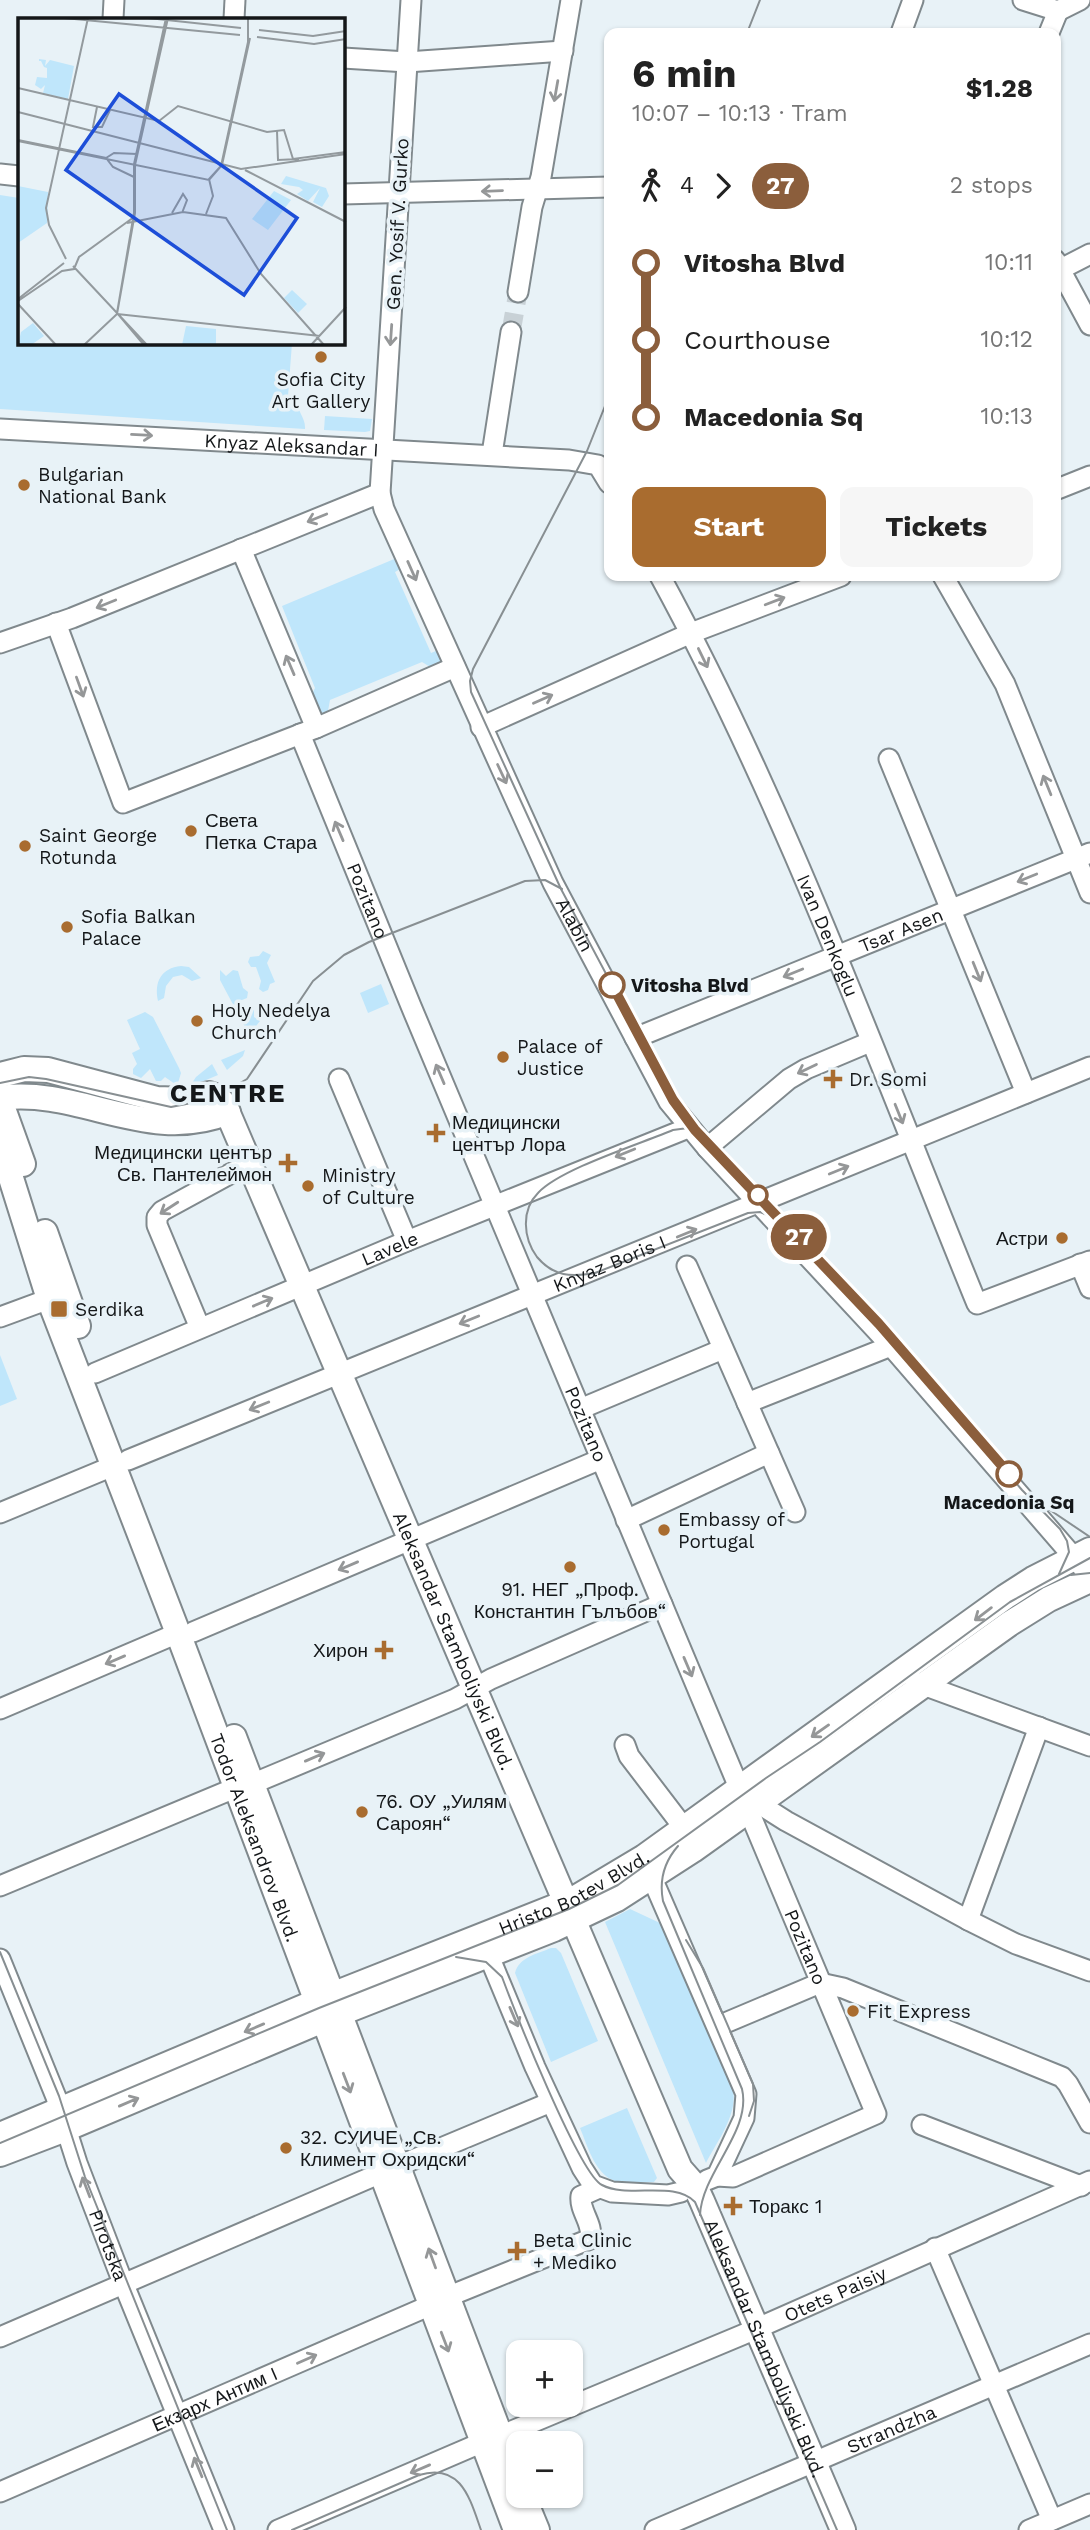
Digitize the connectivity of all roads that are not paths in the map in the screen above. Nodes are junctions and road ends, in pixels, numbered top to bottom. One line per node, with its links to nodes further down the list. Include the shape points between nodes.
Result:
1 (114, 0): 9 (street)
2 (235, 0): 10 (street)
3 (411, 0): 15 (street, Gen. Yosif V. Gurko)
4 (571, 0): 13 (street)
5 (913, 0): 11 (street)
6 (1023, 0): 8 (street)
7 (1080, 0): 8 (street)
8 (1058, 11): 12 (street)
9 (113, 18)
10 (234, 18)
11 (903, 28)
12 (1051, 28)
13 (563, 51): 15 (street); 19 (street, one-way to 19)
14 (345, 58): 15 (street)
15 (407, 62): 21 (street, Gen. Yosif V. Gurko)
16 (0, 174): 17 (street)
17 (18, 176)
18 (604, 187): 19 (street)
19 (537, 190): 21 (street, one-way to 21); 25 (street)
20 (345, 194): 21 (street)
21 (400, 194): 29 (street, Gen. Yosif V. Gurko, one-way to 29)
22 (1090, 254): 23 (street)
23 (1061, 265)
24 (1061, 274): 26 (street)
25 (517, 292)
26 (1090, 325)
27 (511, 332): 30 (street)
28 (0, 429): 29 (street, Knyaz Aleksandar I, one-way to 29)
29 (383, 449): 30 (street, Knyaz Aleksandar I); 34 (street, Alabin)
30 (492, 454): 31 (street, Knyaz Aleksandar I, via 585,461 598,466)
31 (604, 475)
32 (1090, 476): 33 (street)
33 (1061, 488)
34 (380, 493): 35 (street, one-way to 35); 42 (street, Alabin, one-way to 42)
35 (241, 549): 39 (street, one-way to 39); 44 (street, Pozitano, one-way to 35)
36 (663, 581): 40 (street, Ivan Denkoglu)
37 (828, 581): 40 (street, one-way to 37)
38 (946, 581): 46 (street, one-way to 38, via 1005,684)
39 (56, 623): 41 (street); 44 (street, one-way to 44, via 123,803)
40 (691, 633): 43 (street, one-way to 40); 49 (street, Ivan Denkoglu, one-way to 49, via 764,783)
41 (0, 643)
42 (455, 667): 43 (street, Alabin); 44 (street)
43 (481, 727): 50 (street, Alabin, one-way to 50, via 553,883)
44 (308, 731): 64 (street, Pozitano, one-way to 44)
45 (889, 759): 48 (street)
46 (1083, 856): 47 (street); 48 (street, Tsar Asen, one-way to 48)
47 (1090, 893)
48 (952, 909): 49 (street, Tsar Asen); 55 (street, one-way to 55)
49 (835, 956): 50 (street, Tsar Asen, one-way to 50); 51 (street, Ivan Denkoglu)
50 (635, 1038): 58 (street, Alabin)
51 (870, 1042): 59 (street, Ivan Denkoglu, one-way to 59); 61 (street, one-way to 61, via 789,1079)
52 (1090, 1067): 55 (street, Knyaz Boris I)
53 (0, 1075): 57 (main road, via 36,1069 157,1099 187,1100 209,1094)
54 (340, 1079): 65 (street)
55 (1026, 1093): 59 (street, Knyaz Boris I)
56 (0, 1099): 57 (main road, via 45,1098 164,1123 190,1123); 76 (main road, Todor Aleksandrov Blvd.)
57 (224, 1106): 62 (main road, Aleksandar Stamboliyski Blvd.)
58 (688, 1128): 61 (street, Alabin); 64 (street, Lavele, one-way to 64)
59 (910, 1141): 63 (street, Knyaz Boris I, one-way to 59); 66 (street, Ivan Denkoglu, via 977,1304)
60 (0, 1143): 71 (main road, Todor Aleksandrov Blvd.)
61 (707, 1148): 63 (street, Alabin)
62 (250, 1164): 68 (main road, Aleksandar Stamboliyski Blvd.); 73 (street, one-way to 73, via 157,1217)
63 (760, 1203): 70 (street, Knyaz Boris I, one-way to 63); 74 (street, Alabin)
64 (495, 1205): 65 (street, Lavele); 70 (street, Pozitano)
65 (407, 1241): 68 (street, Lavele)
66 (1085, 1263): 69 (street)
67 (687, 1266): 75 (street)
68 (302, 1286): 73 (street, Lavele, one-way to 68); 77 (main road, Aleksandar Stamboliyski Blvd.)
69 (1090, 1289)
70 (533, 1295): 77 (street, Knyaz Boris I, one-way to 77); 79 (street, Pozitano)
71 (49, 1299): 72 (street); 82 (main road, Todor Aleksandrov Blvd.)
72 (0, 1317)
73 (200, 1328): 76 (street, Lavele)
74 (891, 1346): 78 (street); 87 (street, Alabin)
75 (723, 1349): 78 (street); 79 (street)
76 (95, 1373): 82 (main road, Todor Aleksandrov Blvd.)
77 (340, 1373): 82 (street, Knyaz Boris I, one-way to 82); 86 (main road, Aleksandar Stamboliyski Blvd.)
78 (747, 1404): 80 (street)
79 (580, 1409): 81 (street, Pozitano)
80 (769, 1453): 83 (street); 85 (street)
81 (601, 1459): 85 (street, Pozitano); 86 (street)
82 (121, 1463): 84 (street, Knyaz Boris I); 91 (main road, Todor Aleksandrov Blvd.)
83 (794, 1512)
84 (0, 1513)
85 (626, 1520): 90 (street, Pozitano)
86 (410, 1539): 91 (street, one-way to 91); 94 (main road, Aleksandar Stamboliyski Blvd.)
87 (1086, 1566): 88 (main road, Hristo Botev Blvd.); 92 (main road, Hristo Botev Blvd., one-way to 92, via 1033,1579)
88 (1062, 1592): 89 (main road); 93 (main road, Hristo Botev Blvd.)
89 (1090, 1599)
90 (662, 1604): 94 (street); 100 (street, Pozitano, one-way to 100)
91 (186, 1632): 95 (street, one-way to 95); 99 (main road, Todor Aleksandrov Blvd.)
92 (897, 1676): 93 (street); 100 (main road, Hristo Botev Blvd., one-way to 100)
93 (922, 1685): 96 (street); 100 (main road, Hristo Botev Blvd.)
94 (474, 1687): 99 (street, one-way to 94, via 456,1699); 104 (main road, Aleksandar Stamboliyski Blvd.)
95 (0, 1709)
96 (1039, 1727): 98 (street); 105 (street)
97 (625, 1745): 101 (street)
98 (1090, 1746)
99 (244, 1786): 103 (street); 110 (main road, Todor Aleksandrov Blvd.)
100 (747, 1801): 101 (main road, Hristo Botev Blvd.); 102 (main road, Hristo Botev Blvd.); 105 (street); 109 (street, Pozitano)
101 (684, 1828): 104 (main road, Hristo Botev Blvd.)
102 (652, 1878): 104 (main road, Hristo Botev Blvd., via 617,1899); 111 (street)
103 (0, 1885)
104 (570, 1911): 106 (main road, Hristo Botev Blvd.); 119 (main road, Aleksandar Stamboliyski Blvd.)
105 (968, 1920): 108 (street)
106 (484, 1946): 110 (main road, Hristo Botev Blvd.); 112 (street, one-way to 112)
107 (0, 1959): 113 (street, Pirotska)
108 (1090, 1972)
109 (820, 1983): 111 (street); 114 (street, via 843,1988 1062,2077); 119 (street, Pozitano, via 876,2114 733,2177)
110 (328, 2007): 113 (main road, Hristo Botev Blvd.); 118 (main road, Todor Aleksandrov Blvd.)
111 (719, 2026): 119 (street, via 747,2101 744,2118)
112 (551, 2102): 118 (street); 121 (street, via 582,2168)
113 (63, 2119): 116 (main road, Hristo Botev Blvd.); 117 (main road, Hristo Botev Blvd.); 123 (street, Pirotska, one-way to 113)
114 (1090, 2123)
115 (922, 2125): 120 (street)
116 (0, 2135)
117 (0, 2154)
118 (389, 2169): 123 (street); 124 (main road, Todor Aleksandrov Blvd.)
119 (693, 2181): 121 (street, via 668,2195); 125 (main road, Aleksandar Stamboliyski Blvd.)
120 (1086, 2183): 122 (street, Otets Paisiy)
121 (599, 2188): 124 (street, Екзарх Антим I, via 582,2196 580,2202 592,2231 590,2239)
122 (936, 2248): 125 (street, Otets Paisiy); 128 (street)
123 (124, 2284): 126 (street); 129 (street, Pirotska)
124 (439, 2301): 129 (street, Екзарх Антим I, one-way to 124); 130 (main road, Todor Aleksandrov Blvd.)
125 (749, 2332): 130 (street, Otets Paisiy); 132 (main road, Aleksandar Stamboliyski Blvd.)
126 (0, 2337)
127 (1090, 2344): 128 (street, Strandzha)
128 (994, 2385): 132 (street, Strandzha); 136 (street)
129 (177, 2416): 133 (street, Екзарх Антим I); 137 (street, Pirotska, one-way to 129)
130 (491, 2439): 131 (main road, Todor Aleksandrov Blvd.); 138 (street, Otets Paisiy, one-way to 138); 139 (main road, Todor Aleksandrov Blvd.)
131 (506, 2463)
132 (806, 2465): 141 (street, Strandzha); 142 (main road, Aleksandar Stamboliyski Blvd.); 143 (main road, Aleksandar Stamboliyski Blvd.)
133 (0, 2492)
134 (1090, 2504): 136 (street)
135 (528, 2508): 140 (main road)
136 (1052, 2520): 144 (street)
137 (224, 2530)
138 (278, 2530)
139 (516, 2530)
140 (537, 2530)
141 (655, 2530)
142 (825, 2530)
143 (843, 2530)
144 (1030, 2530)

